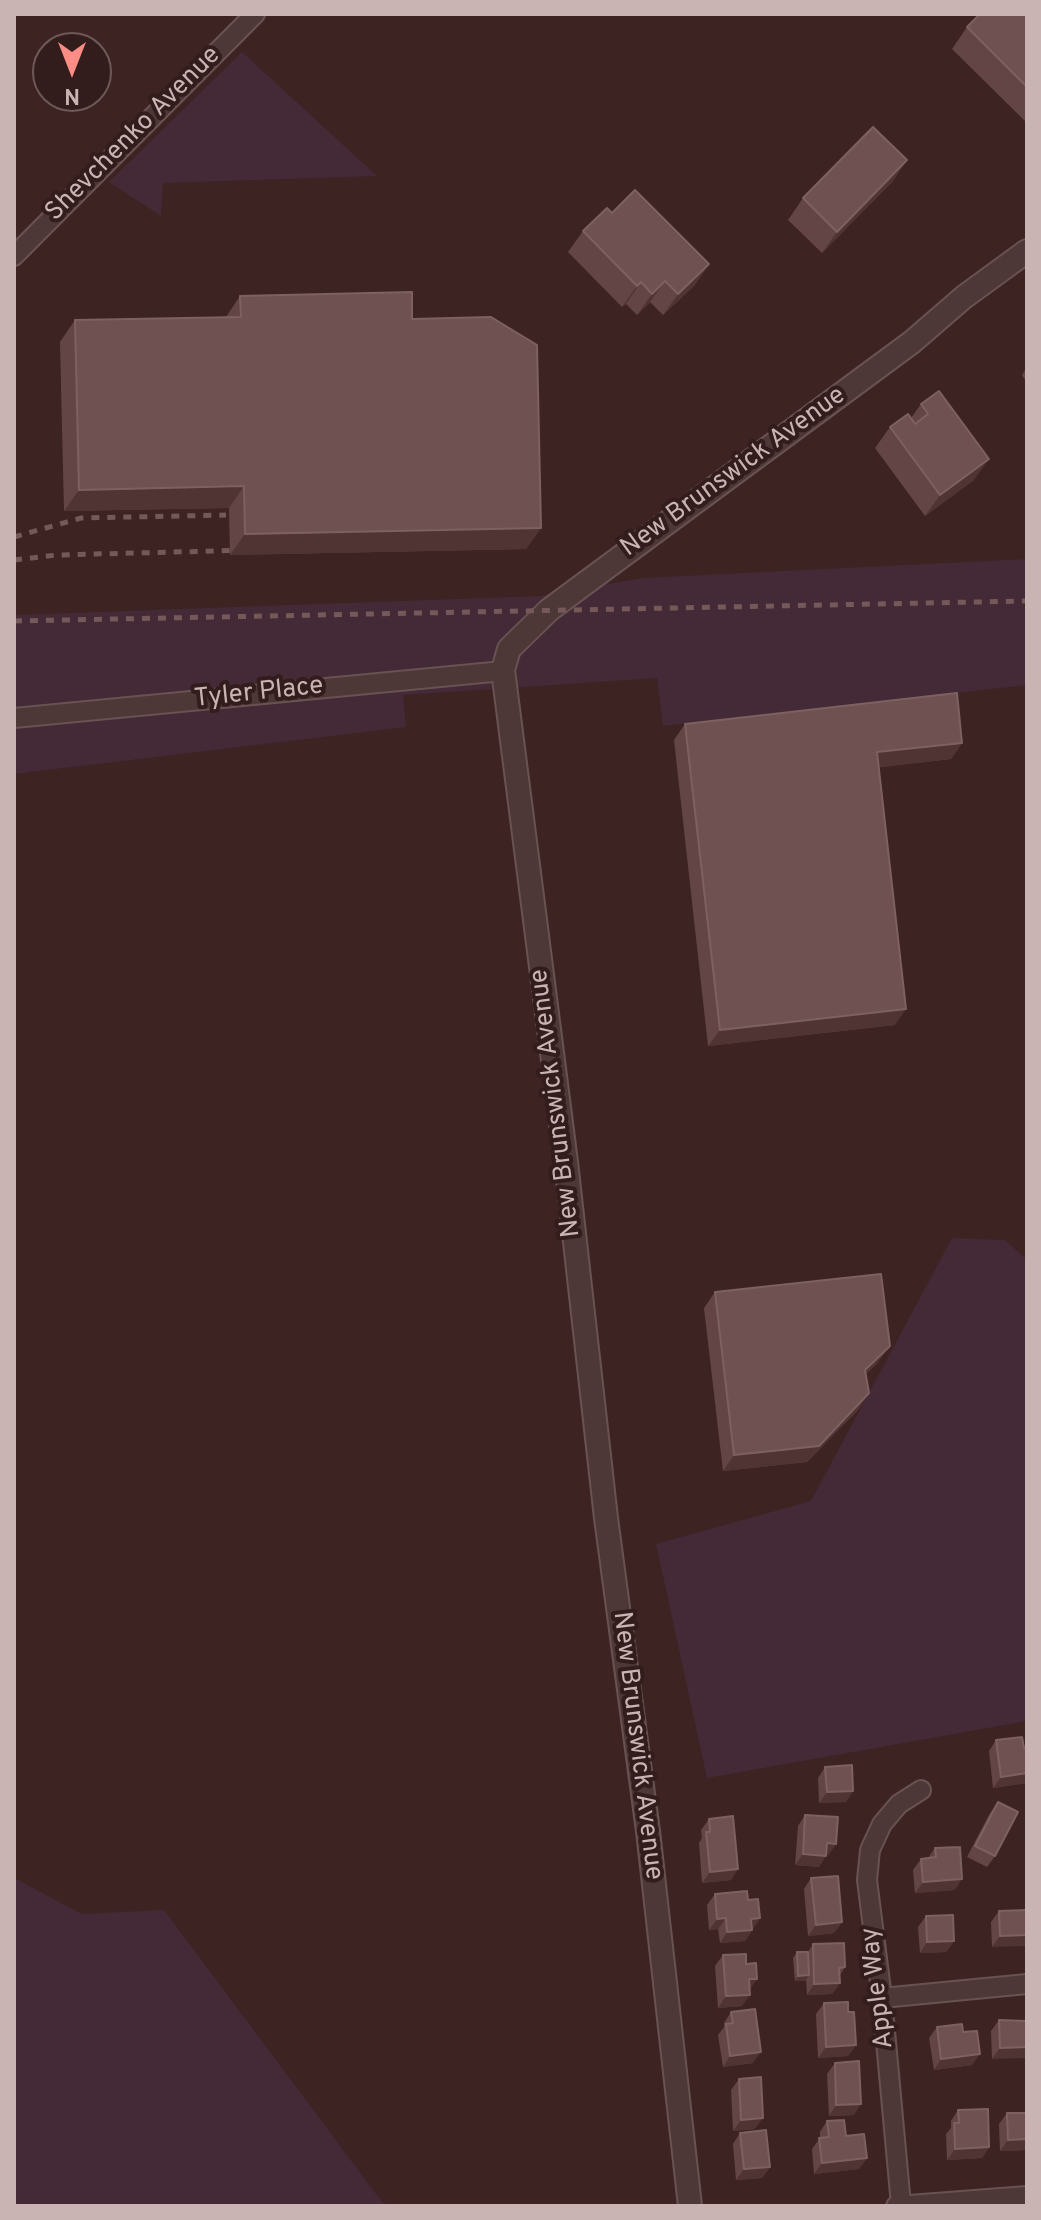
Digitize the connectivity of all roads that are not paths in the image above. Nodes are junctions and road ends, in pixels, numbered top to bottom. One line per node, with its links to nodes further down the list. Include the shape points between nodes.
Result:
1 (255, 14): 3 (street, Shevchenko Avenue)
2 (1027, 251): 4 (street, New Brunswick Avenue, via 549,610 509,649)
3 (14, 256)
4 (503, 671): 5 (street, Tyler Place); 10 (street, New Brunswick Avenue)
5 (14, 718)
6 (921, 1790): 8 (street, Apple Way, via 882,1824 870,1850 867,1880)
7 (1027, 1984): 8 (street)
8 (882, 1998): 11 (street, Apple Way)
9 (1027, 2196): 11 (street)
10 (690, 2206)
11 (898, 2206)

